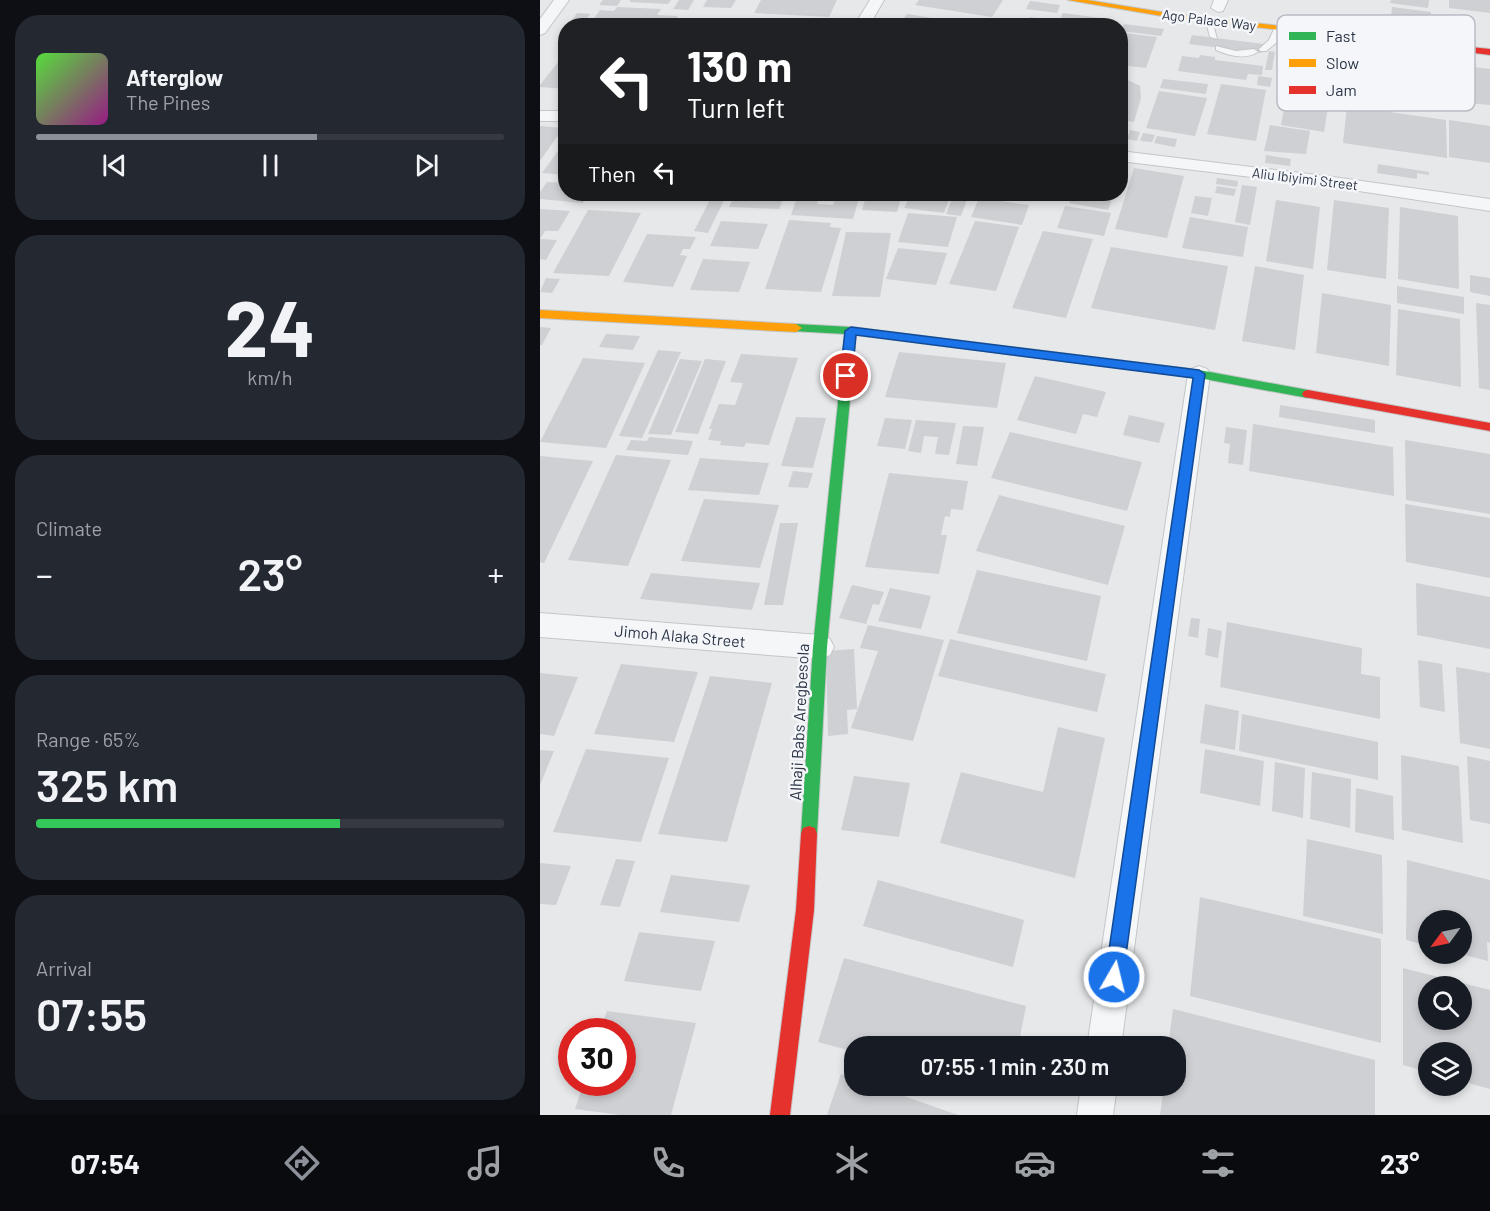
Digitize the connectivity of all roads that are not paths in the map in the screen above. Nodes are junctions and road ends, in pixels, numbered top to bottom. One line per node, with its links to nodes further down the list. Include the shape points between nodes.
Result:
1 (562, 0): 10 (street)
2 (877, 0): 7 (street)
3 (1072, 0): 8 (street, Ago Palace Way)
4 (1160, 0): 5 (street, Ago Palace Way)
5 (1219, 4): 6 (street, Ago Palace Way)
6 (1304, 15)
7 (866, 18)
8 (1208, 21): 9 (street, Ago Palace Way); 12 (lane)
9 (1277, 29)
10 (540, 30)
11 (1277, 31): 15 (lane, via 1273,40 1248,55)
12 (1214, 37)
13 (1475, 37): 14 (street, Ago Palace Way)
14 (1490, 39)
15 (1219, 48)
16 (1475, 50): 17 (street, Ago Palace Way)
17 (1490, 52)
18 (540, 116): 19 (street)
19 (558, 116)
20 (1128, 157): 21 (street, Aliu Ibiyimi Street)
21 (1490, 205)
22 (540, 314): 23 (street)
23 (851, 331): 24 (street); 27 (street, Alhaji Babs Aregbesola)
24 (1199, 374): 25 (street); 28 (street)
25 (1490, 427)
26 (540, 625): 27 (street, Jimoh Alaka Street)
27 (820, 647): 30 (street, Alhaji Babs Aregbesola, via 805,910)
28 (1106, 1036)
29 (1098, 1096): 31 (street)
30 (780, 1115)
31 (1095, 1115)

